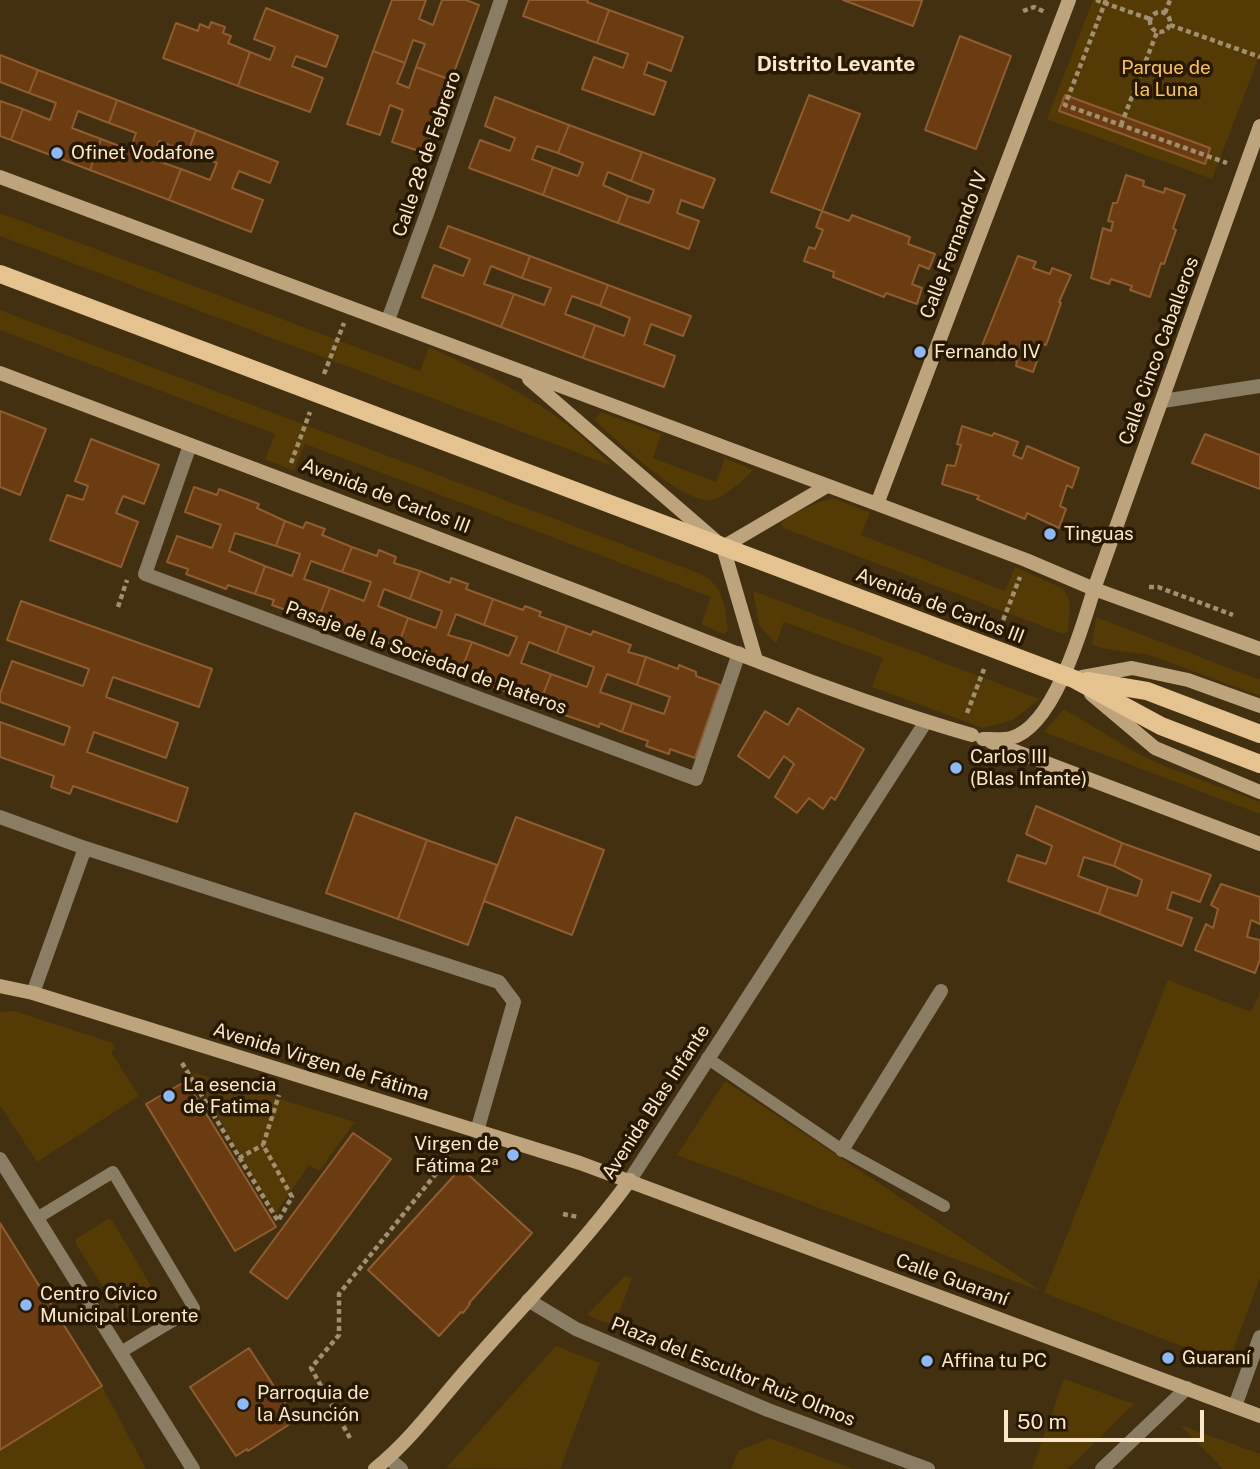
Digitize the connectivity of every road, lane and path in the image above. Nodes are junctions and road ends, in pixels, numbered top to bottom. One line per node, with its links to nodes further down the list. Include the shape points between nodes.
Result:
1 (500, 0): 17 (street, Calle 28 de Febrero)
2 (1069, 0): 24 (street, Calle Fernando IV)
3 (1096, 0): 5 (path)
4 (1170, 0): 6 (path)
5 (1105, 1): 7 (path); 11 (path, via 1065,105)
6 (1165, 13): 7 (path, via 1154,13); 8 (path)
7 (1150, 19): 9 (path)
8 (1170, 25): 9 (path); 10 (path)
9 (1157, 32): 11 (path)
10 (1260, 57)
11 (1122, 125): 14 (path)
12 (1260, 126): 13 (street, Calle Cinco Caballeros)
13 (1257, 146): 14 (street, Calle Cinco Caballeros)
14 (1245, 169): 21 (street, Calle Cinco Caballeros)
15 (0, 177): 17 (street, Avenida de Carlos III)
16 (0, 274): 25 (main road, Avenida de Carlos III)
17 (388, 320): 18 (street, Avenida de Carlos III)
18 (520, 371): 23 (street, Avenida de Carlos III); 25 (street, Avenida de Carlos III)
19 (0, 373): 22 (street, Avenida de Carlos III)
20 (1260, 386): 21 (street)
21 (1163, 401): 26 (street, Calle Cinco Caballeros)
22 (190, 445): 28 (street, Avenida de Carlos III); 28 (street, Pasaje de la Sociedad de Plateros, via 145,574 696,779)
23 (827, 486): 24 (street, Avenida de Carlos III); 25 (street)
24 (877, 504): 26 (street, Avenida de Carlos III)
25 (723, 547): 29 (street); 30 (main road, Avenida de Carlos III)
26 (1094, 589): 27 (street, Avenida de Carlos III); 30 (street, Avenida de Carlos III)
27 (1260, 649)
28 (739, 653): 29 (street, Avenida de Carlos III)
29 (756, 660): 32 (street, Avenida de Carlos III)
30 (1068, 677): 31 (street, via 1132,668 1188,680); 33 (main road, Avenida de Carlos III, via 1147,691); 34 (street, Avenida de Carlos III, via 1035,724 1012,738); 35 (main road, Avenida de Carlos III, via 1161,726); 36 (street, Avenida de Carlos III, via 1155,748)
31 (1260, 706)
32 (925, 723): 34 (street, Avenida de Carlos III); 43 (street, Avenida Blas Infante)
33 (1260, 734)
34 (977, 737): 38 (street, Avenida de Carlos III)
35 (1260, 764)
36 (1260, 792)
37 (0, 817): 39 (street)
38 (1260, 844)
39 (85, 848): 42 (street); 46 (street, via 499,982 514,1002)
40 (1, 986): 42 (street, Avenida Virgen de Fátima)
41 (941, 991): 49 (street)
42 (33, 993): 46 (street, Avenida Virgen de Fátima)
43 (707, 1058): 49 (lane); 52 (street, Avenida Blas Infante)
44 (183, 1063): 50 (path)
45 (279, 1095): 47 (path)
46 (477, 1131): 52 (street, Avenida Virgen de Fátima)
47 (263, 1145): 50 (path); 50 (path, via 292,1197 278,1220)
48 (450, 1147): 61 (path, via 447,1160 339,1294 339,1335 311,1368)
49 (842, 1150): 53 (lane)
50 (239, 1158)
51 (0, 1159): 54 (street)
52 (629, 1180): 55 (street, Avenida Blas Infante, via 599,1222); 58 (street, Calle Guaraní)
53 (944, 1206)
54 (37, 1218): 57 (street); 57 (lane, via 113,1172 194,1308)
55 (528, 1300): 62 (street, Avenida Blas Infante); 66 (street, Plaza del Escultor Ruiz Olmos, via 576,1329 768,1410)
56 (1260, 1337): 59 (street)
57 (121, 1352): 63 (street)
58 (1187, 1388): 59 (street, Calle Guaraní); 67 (street)
59 (1235, 1406): 60 (street, Calle Guaraní)
60 (1260, 1416)
61 (350, 1438)
62 (388, 1458): 64 (street, Avenida Blas Infante); 65 (street)
63 (193, 1469)
64 (375, 1469)
65 (401, 1469)
66 (928, 1469)
67 (1102, 1469)

